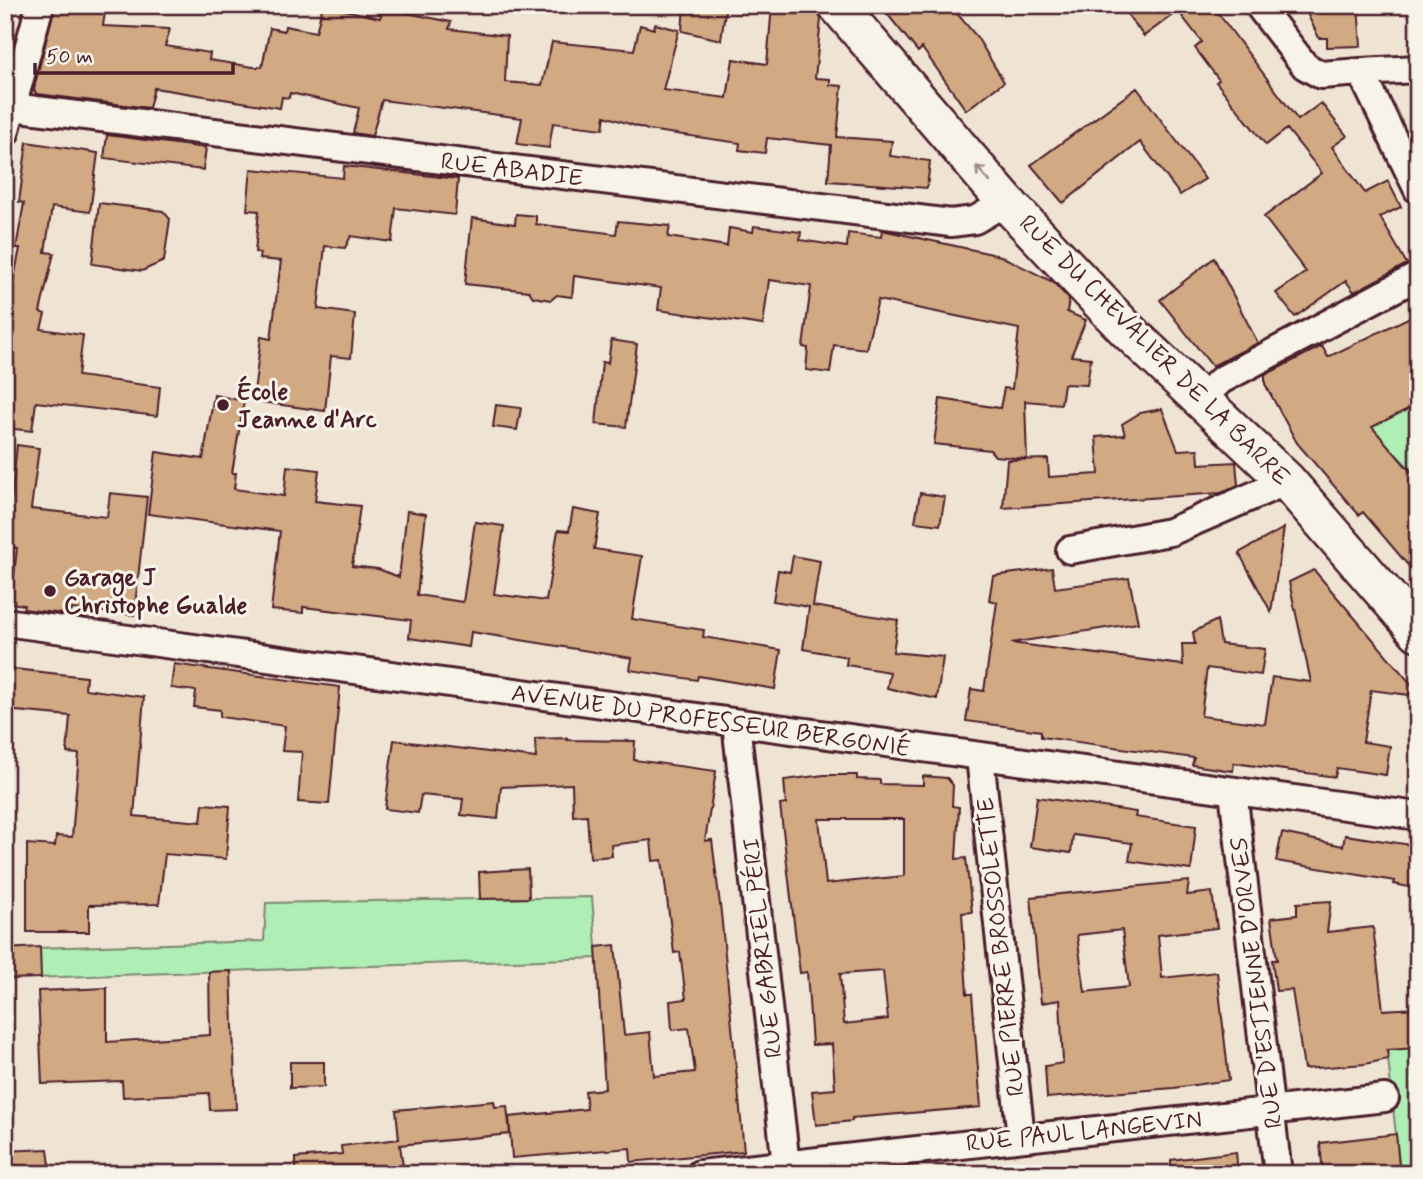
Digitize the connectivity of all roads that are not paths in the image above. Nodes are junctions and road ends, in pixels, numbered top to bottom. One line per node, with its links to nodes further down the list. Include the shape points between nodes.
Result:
1 (40, 5): 6 (street)
2 (837, 5): 9 (street, RUE DU CHEVALIER DE LA BARRE, one-way to 2)
3 (1258, 5): 5 (street, via 1305,66 1321,75)
4 (1418, 69): 5 (street)
5 (1361, 72): 8 (street)
6 (12, 107): 7 (street); 9 (street, RUE ABADIE, via 951,223 975,220)
7 (5, 133)
8 (1418, 190)
9 (1006, 202): 11 (street, RUE DU CHEVALIER DE LA BARRE, via 1126,329)
10 (1418, 276): 11 (street, via 1221,380)
11 (1201, 399): 12 (street, RUE DU CHEVALIER DE LA BARRE)
12 (1287, 481): 13 (street, via 1170,532); 15 (street, RUE DU CHEVALIER DE LA BARRE)
13 (1070, 550)
14 (5, 622): 16 (street, AVENUE DU PROFESSEUR BERGONIÉ)
15 (1418, 632)
16 (736, 723): 17 (street, AVENUE DU PROFESSEUR BERGONIÉ); 23 (street, RUE GABRIEL PÉRI)
17 (980, 757): 18 (street, AVENUE DU PROFESSEUR BERGONIÉ); 22 (street, RUE PIERRE BROSSOLETTE)
18 (1233, 791): 19 (street, AVENUE DU PROFESSEUR BERGONIÉ); 21 (street, RUE D'ESTIENNE D'ORVES)
19 (1418, 816)
20 (1385, 1098): 21 (street, RUE PAUL LANGEVIN)
21 (1271, 1111): 22 (street, RUE PAUL LANGEVIN); 25 (street, RUE D'ESTIENNE D'ORVES)
22 (1021, 1137): 23 (street, RUE PAUL LANGEVIN)
23 (787, 1169): 24 (street, RUE PAUL LANGEVIN)
24 (700, 1174)
25 (1278, 1174)

